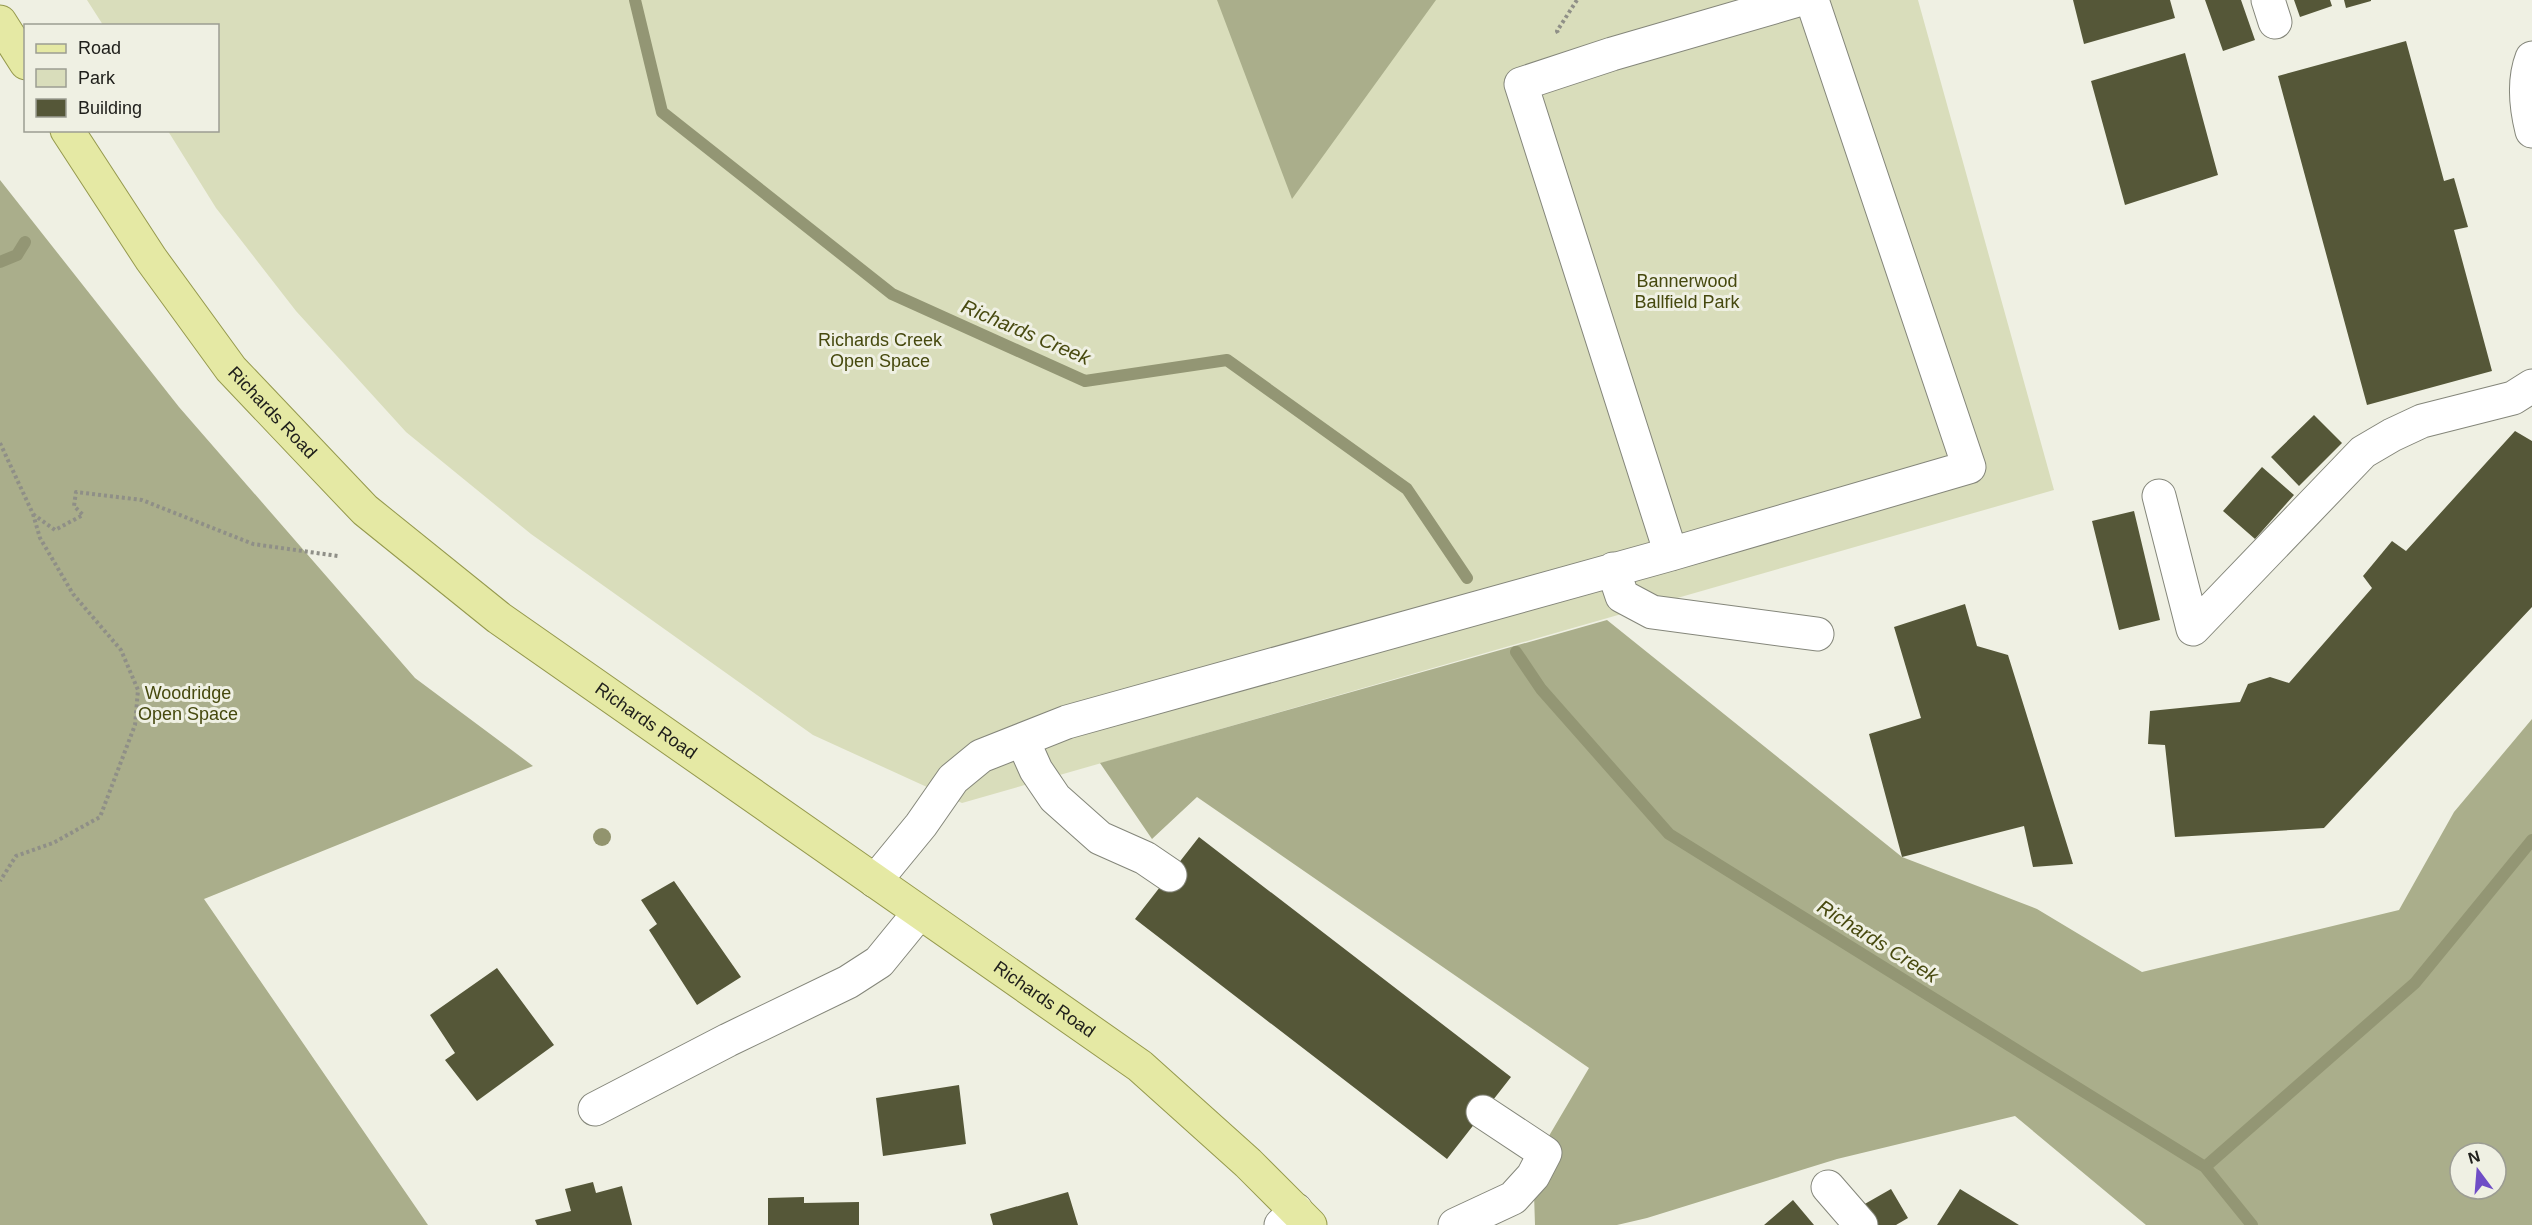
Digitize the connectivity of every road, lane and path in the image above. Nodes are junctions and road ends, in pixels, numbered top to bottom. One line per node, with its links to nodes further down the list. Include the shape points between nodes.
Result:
1 (1798, 0): 12 (lane, via 1521,84)
2 (1812, 0): 12 (lane, via 1969,467)
3 (0, 22): 5 (main road)
4 (2532, 58): 6 (lane, via 2525,75)
5 (24, 60)
6 (2532, 131)
7 (68, 132): 19 (main road, Richards Road, via 151,260 231,369 365,510 499,618)
8 (2532, 386): 10 (lane, via 2512,398 2422,421 2363,452 2193,629)
9 (0, 443): 11 (path)
10 (2159, 496)
11 (33, 514): 13 (path, via 55,530 82,516 74,506 76,492 142,500 253,544); 18 (path, via 40,538 73,594 121,650 138,690 135,725 100,817 53,843 16,856)
12 (1671, 554): 14 (lane)
13 (338, 556)
14 (1613, 569): 15 (lane, via 1622,596 1652,612); 16 (lane, via 1066,722)
15 (1816, 634)
16 (1023, 741): 17 (lane, via 1055,798 1100,838 1145,858); 19 (lane, via 981,756 953,779)
17 (1170, 875)
18 (0, 881)
19 (875, 881): 20 (main road, Richards Road)
20 (919, 913): 21 (lane, via 879,962 848,982); 24 (main road, Richards Road, via 1140,1066)
21 (595, 1109)
22 (1483, 1112): 25 (lane, via 1545,1153 1533,1176 1513,1198)
23 (1828, 1187): 26 (lane)
24 (1295, 1220)
25 (1455, 1225)
26 (1861, 1225)

